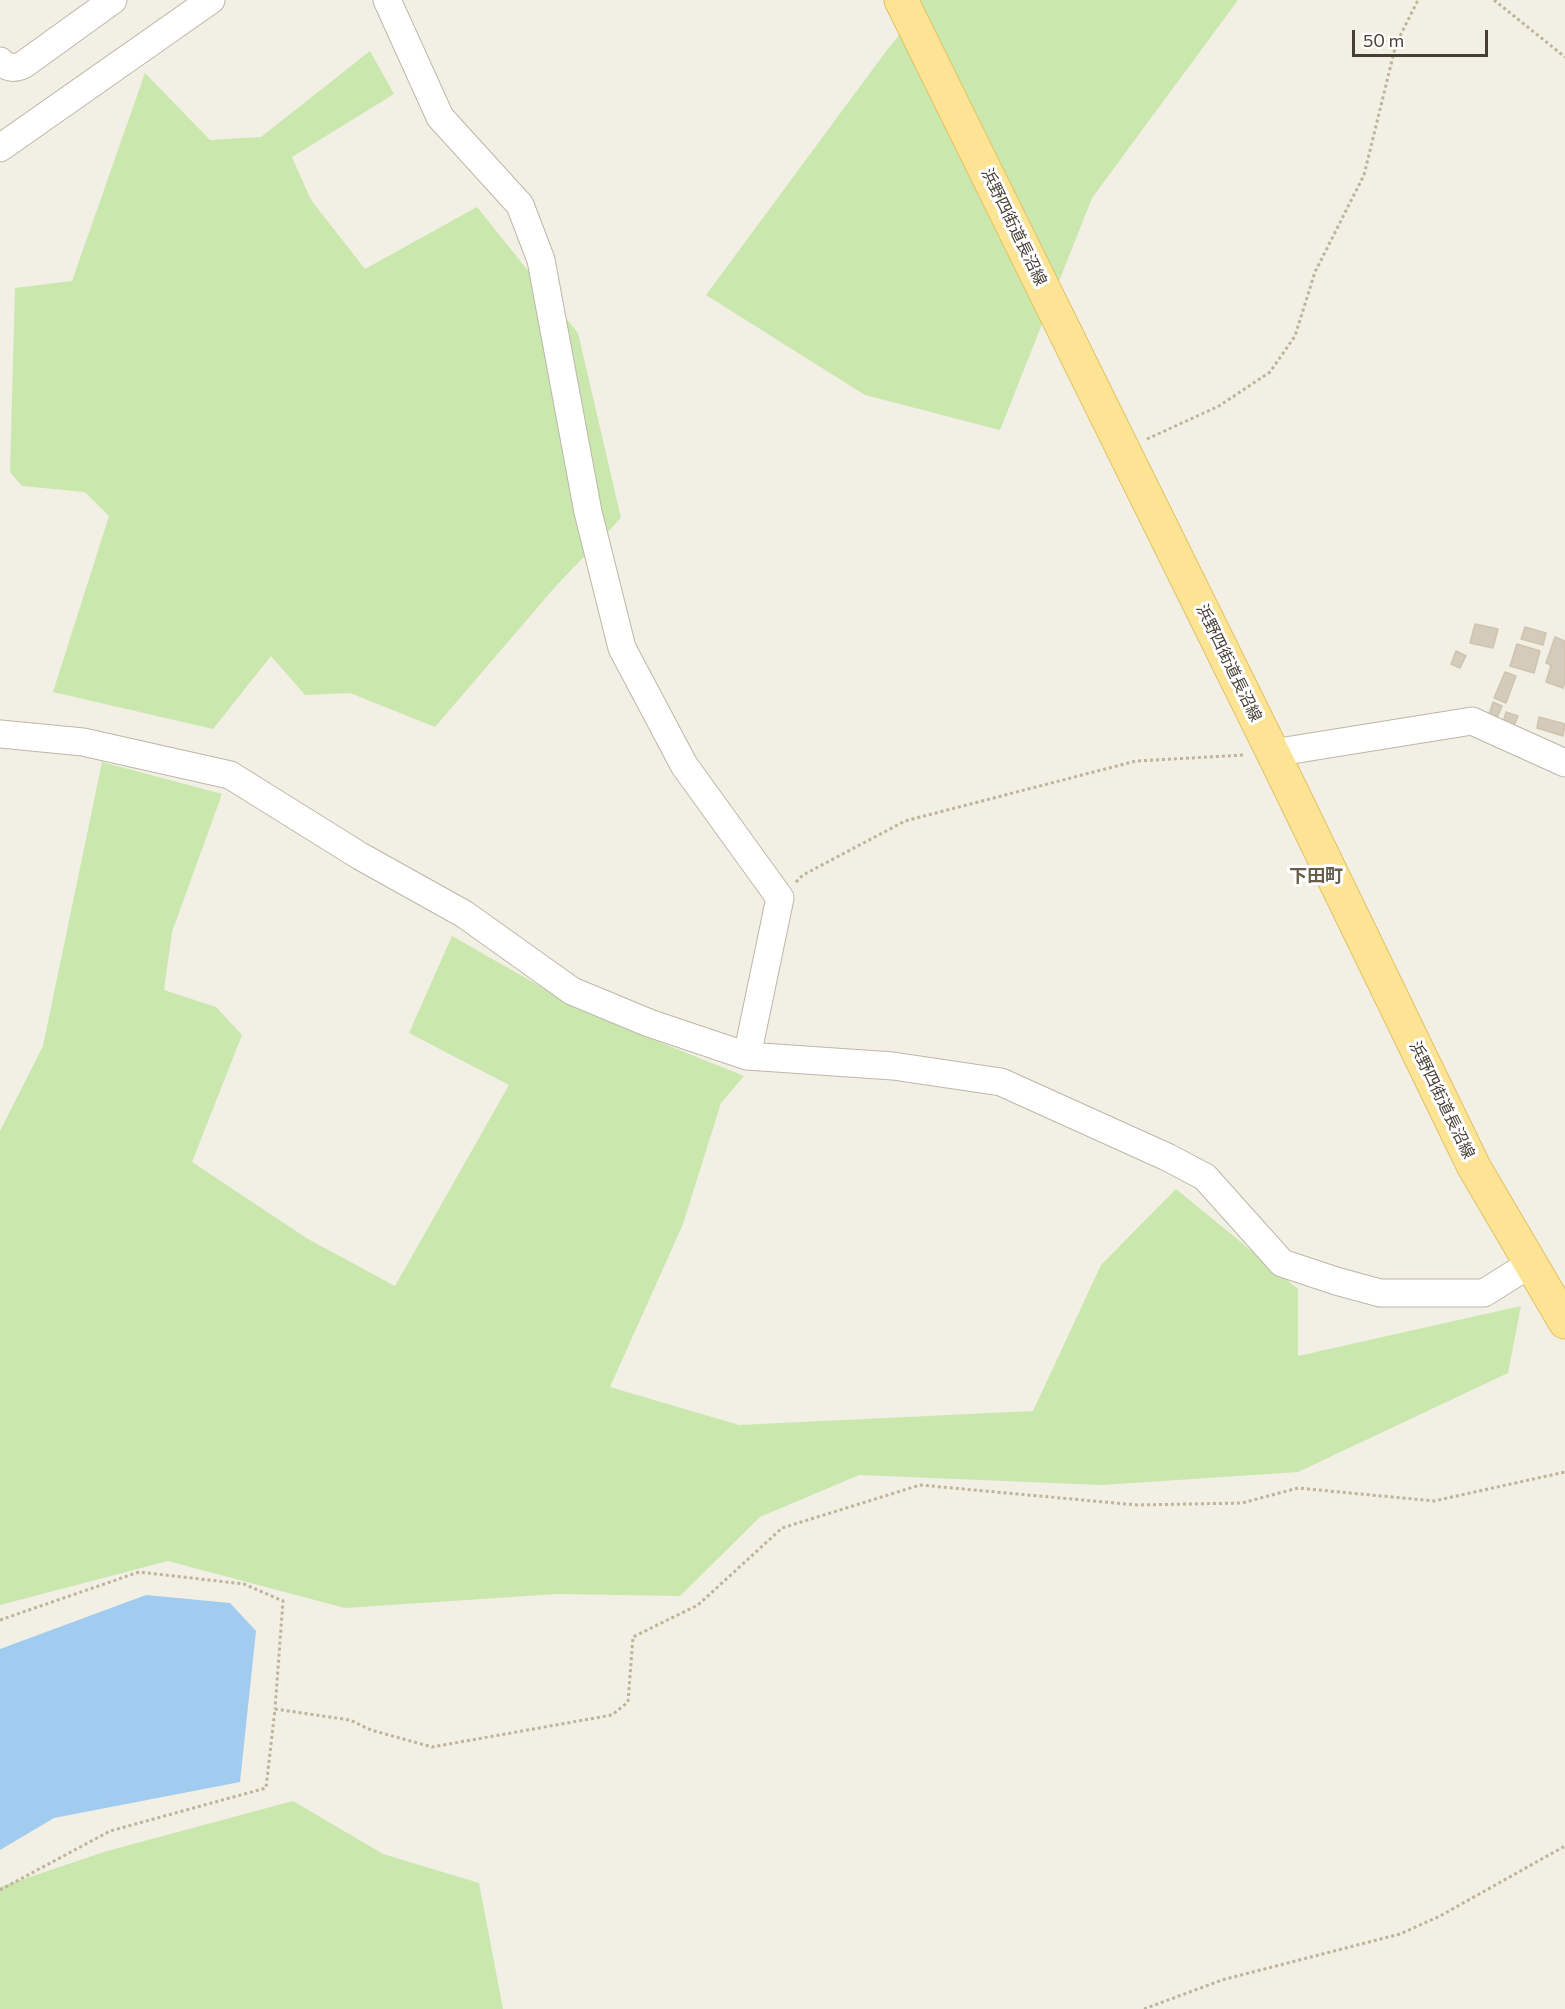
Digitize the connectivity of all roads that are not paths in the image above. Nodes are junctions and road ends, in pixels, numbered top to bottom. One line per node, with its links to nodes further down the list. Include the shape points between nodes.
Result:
1 (113, 0): 6 (street, via 16,68)
2 (211, 0): 5 (street)
3 (387, 0): 11 (street, via 440,117 520,205 541,260 588,512 622,648 684,765 780,898)
4 (901, 0): 9 (main road, 浜野四街道長沼線)
5 (173, 10): 7 (street)
6 (0, 61)
7 (0, 148)
8 (0, 735): 11 (street, via 83,742 230,775 360,856 464,914 572,991 649,1023)
9 (1273, 753): 10 (street, via 1472,721); 12 (main road, 浜野四街道長沼線, via 1474,1167)
10 (1565, 763)
11 (747, 1056): 12 (street, via 893,1066 1001,1082 1205,1177 1282,1263 1380,1293 1484,1293)
12 (1530, 1264): 13 (main road, 浜野四街道長沼線)
13 (1565, 1322)

